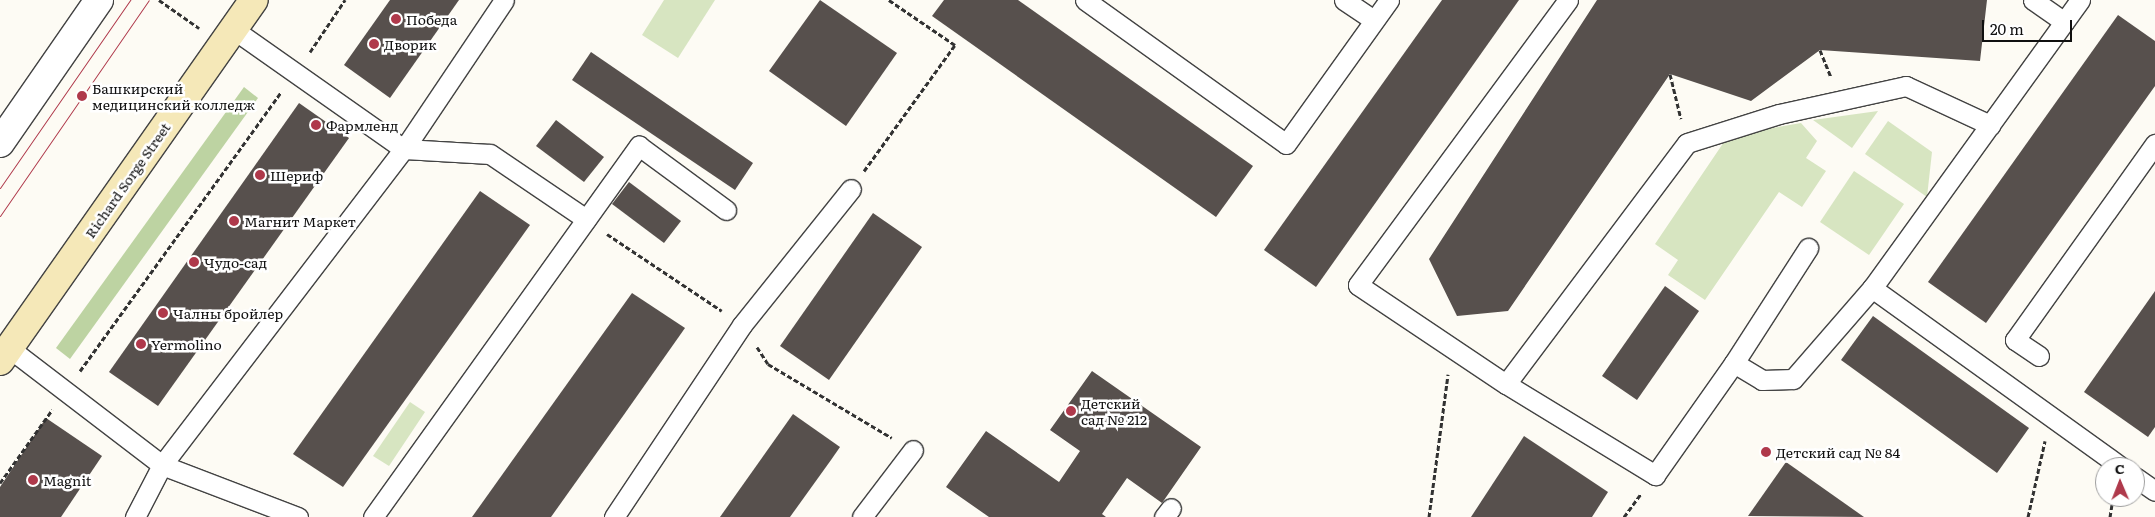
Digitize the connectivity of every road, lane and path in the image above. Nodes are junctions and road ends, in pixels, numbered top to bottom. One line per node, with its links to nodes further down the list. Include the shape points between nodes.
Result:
1 (99, 0): 18 (street)
2 (254, 0): 14 (main road, Richard Sorge Street)
3 (345, 0): 15 (path)
4 (504, 0): 21 (lane)
5 (889, 0): 22 (path, via 954,45)
6 (1085, 0): 12 (lane, via 1286,144)
7 (1344, 0): 12 (lane)
8 (1389, 0): 12 (lane)
9 (1568, 0): 27 (lane, via 1358,285)
10 (2033, 0): 13 (lane)
11 (2080, 0): 13 (lane)
12 (1374, 20)
13 (2064, 22): 17 (lane)
14 (233, 30): 15 (lane); 28 (main road, Richard Sorge Street)
15 (295, 73): 21 (lane); 32 (path)
16 (1670, 74): 19 (path)
17 (1990, 125): 19 (lane, via 1906,86 1779,114); 26 (lane)
18 (0, 143)
19 (1687, 143): 31 (lane)
20 (2155, 144): 29 (lane, via 2015,340)
21 (404, 149): 24 (lane, via 490,154); 36 (lane)
22 (851, 189): 41 (lane, via 742,325)
23 (726, 210): 24 (lane, via 639,146)
24 (586, 219): 40 (lane)
25 (1808, 248): 30 (lane)
26 (1872, 288): 30 (lane, via 1793,379 1762,380); 33 (lane)
27 (1452, 348): 31 (lane); 43 (path)
28 (4, 354): 32 (lane)
29 (2039, 356)
30 (1734, 363): 31 (lane, via 1656,476)
31 (1506, 384)
32 (63, 394): 36 (lane); 37 (path)
33 (2050, 416): 35 (lane); 44 (path)
34 (913, 450): 42 (lane)
35 (2107, 457)
36 (162, 465): 38 (lane); 39 (lane)
37 (0, 483)
38 (135, 517)
39 (298, 517)
40 (373, 517)
41 (614, 517)
42 (862, 517)
43 (1429, 517)
44 (2028, 517)

